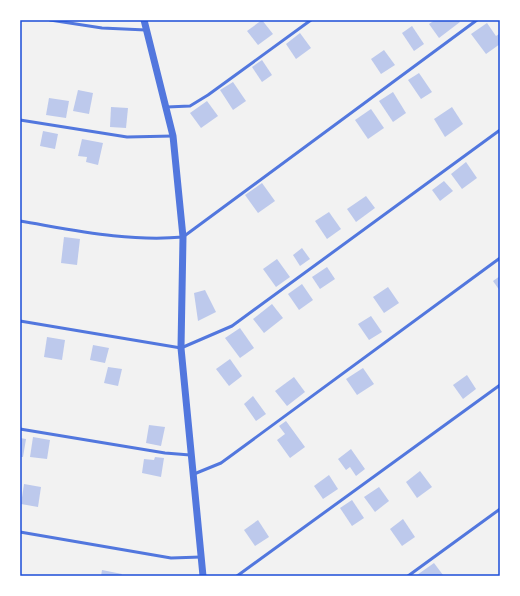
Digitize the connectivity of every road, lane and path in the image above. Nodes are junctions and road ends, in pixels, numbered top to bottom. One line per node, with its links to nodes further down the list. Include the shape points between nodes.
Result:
1 (50, 20): 5 (lane, via 102,28)
2 (144, 20): 5 (street)
3 (311, 20): 6 (lane, via 190,106)
4 (476, 20): 11 (lane)
5 (146, 30): 6 (street)
6 (166, 107): 9 (street)
7 (20, 120): 9 (lane, via 127,137)
8 (500, 130): 14 (lane, via 232,326)
9 (172, 136): 11 (street)
10 (20, 221): 11 (lane, via 111,236)
11 (183, 237): 14 (street)
12 (500, 258): 18 (lane, via 221,463)
13 (20, 321): 14 (lane)
14 (181, 348): 17 (street)
15 (500, 384): 23 (lane)
16 (20, 429): 17 (lane, via 165,453)
17 (192, 455): 18 (street)
18 (194, 474): 21 (street)
19 (500, 509): 24 (lane)
20 (20, 532): 21 (lane, via 171,558)
21 (201, 557): 22 (street)
22 (203, 576)
23 (237, 576)
24 (408, 576)

